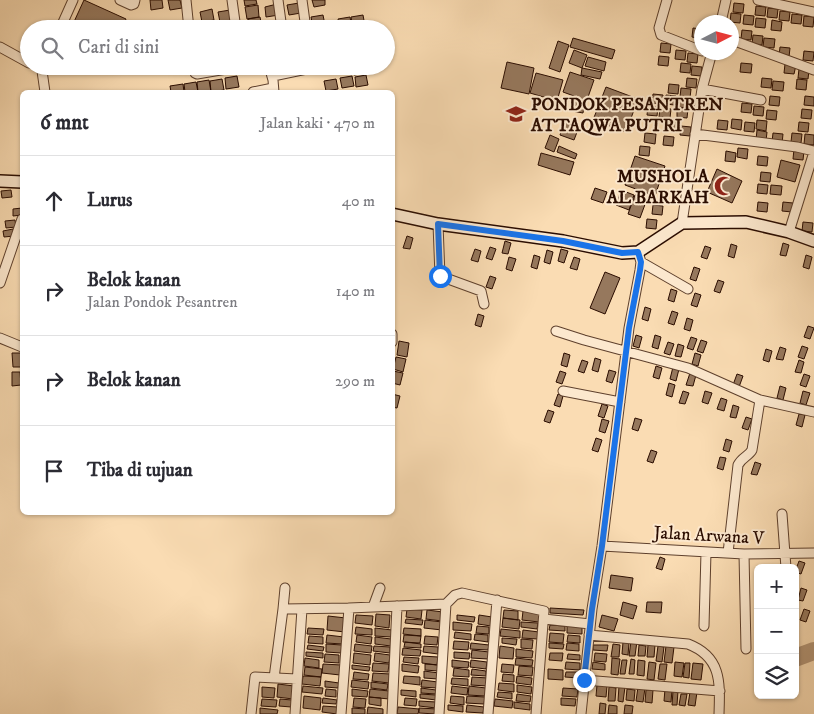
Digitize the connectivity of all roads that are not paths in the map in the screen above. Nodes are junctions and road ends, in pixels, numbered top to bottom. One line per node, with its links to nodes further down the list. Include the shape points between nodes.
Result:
1 (72, 0): 13 (street)
2 (120, 0): 3 (street, via 131,5)
3 (135, 0)
4 (186, 0): 14 (street)
5 (232, 0): 15 (street)
6 (278, 0): 16 (street)
7 (302, 0): 17 (street)
8 (667, 0): 20 (street, via 659,28 661,35)
9 (726, 0): 12 (street)
10 (758, 0): 11 (street)
11 (814, 12)
12 (723, 15)
13 (64, 20)
14 (188, 20)
15 (235, 20)
16 (281, 20)
17 (305, 20)
18 (739, 43): 23 (street)
19 (0, 47): 21 (street)
20 (694, 48)
21 (20, 58)
22 (707, 60): 27 (street)
23 (814, 70)
24 (41, 75): 28 (street)
25 (293, 75): 26 (street)
26 (273, 84): 29 (street)
27 (702, 89): 30 (street); 31 (street)
28 (45, 90)
29 (258, 90)
30 (761, 100)
31 (695, 134): 32 (street, via 797,146); 36 (street)
32 (814, 152): 39 (street)
33 (0, 181): 34 (street)
34 (20, 182)
35 (395, 215): 37 (street)
36 (682, 223): 39 (street, via 746,222); 41 (street)
37 (438, 224): 41 (street, via 563,241); 44 (street, via 440,276 481,291)
38 (20, 225): 42 (street)
39 (789, 232): 40 (street)
40 (814, 241)
41 (639, 257): 43 (street); 48 (street)
42 (0, 283)
43 (688, 290)
44 (484, 304)
45 (556, 330): 48 (street)
46 (0, 338): 47 (street)
47 (20, 346)
48 (626, 351): 50 (street, via 688,368); 51 (street)
49 (563, 391): 51 (street)
50 (760, 400): 52 (street); 57 (street, via 752,450 738,465)
51 (620, 402): 54 (street)
52 (814, 410)
53 (782, 514): 59 (street)
54 (602, 546): 55 (street, Jalan Arwana V); 71 (street)
55 (706, 552): 57 (street, Jalan Arwana V); 72 (street)
56 (814, 552): 59 (street, Jalan Arwana V)
57 (728, 553): 58 (street, Jalan Arwana V)
58 (744, 554): 59 (street, Jalan Arwana V); 74 (street)
59 (785, 554): 60 (street)
60 (786, 564)
61 (285, 588): 68 (street)
62 (380, 588): 67 (street)
63 (497, 600): 64 (street, via 462,593); 70 (street, via 542,610); 84 (street)
64 (446, 604): 65 (street); 83 (street)
65 (396, 606): 67 (street); 82 (street)
66 (349, 608): 67 (street); 69 (street); 81 (street)
67 (373, 608)
68 (283, 609): 69 (street); 75 (street)
69 (302, 609): 76 (street)
70 (544, 619): 71 (street); 85 (street)
71 (590, 624): 73 (street)
72 (704, 626)
73 (589, 635): 77 (street); 78 (street, via 693,646 714,663)
74 (746, 649)
75 (274, 678): 76 (street); 79 (street, via 256,677)
76 (297, 679): 80 (street)
77 (584, 680): 78 (street); 86 (street)
78 (720, 691): 87 (street)
79 (251, 714)
80 (295, 714)
81 (341, 714)
82 (392, 714)
83 (439, 714)
84 (488, 714)
85 (536, 714)
86 (581, 714)
87 (719, 714)

